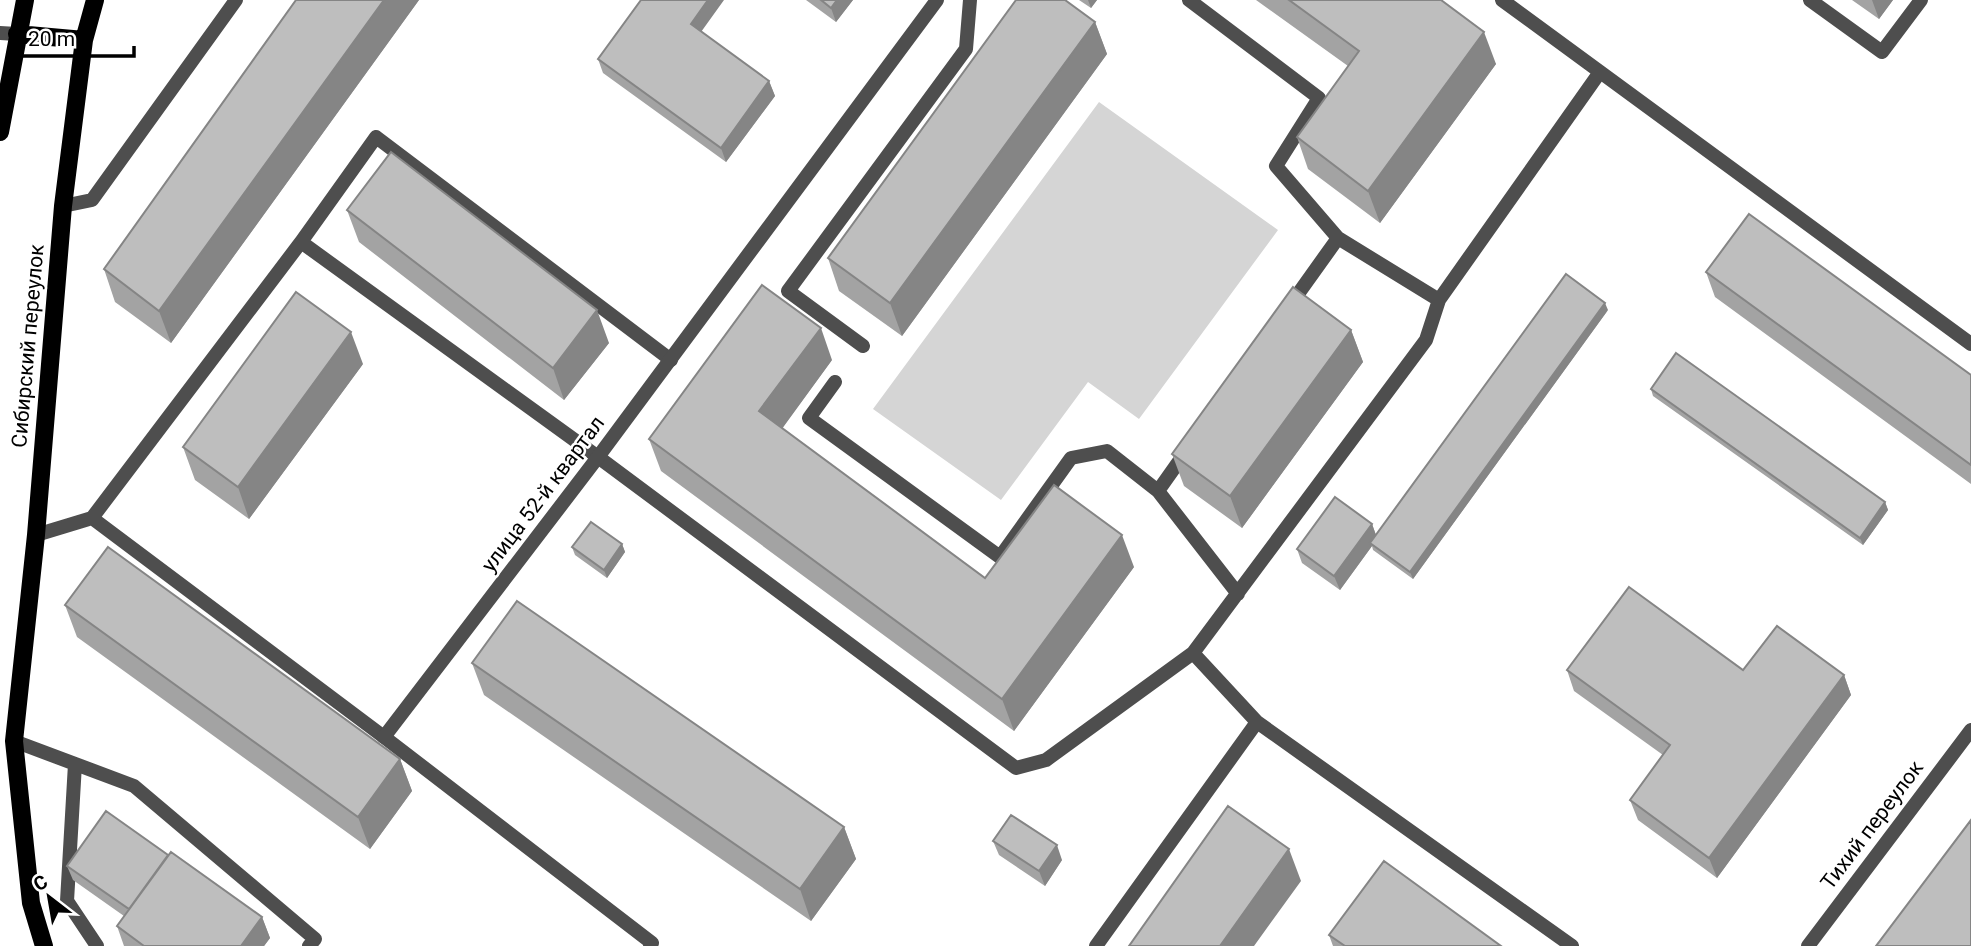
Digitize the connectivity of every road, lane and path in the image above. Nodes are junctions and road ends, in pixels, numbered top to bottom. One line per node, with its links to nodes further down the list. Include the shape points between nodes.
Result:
1 (25, 0): 10 (main road)
2 (95, 0): 11 (main road, Сибирский переулок)
3 (236, 0): 14 (street, via 92,200)
4 (937, 0): 21 (street, улица 52-й квартал)
5 (970, 0): 20 (street, via 966,49 788,291)
6 (1189, 0): 15 (street, via 1319,98 1276,166)
7 (1502, 0): 12 (street)
8 (1810, 0): 9 (street, via 1882,51)
9 (1921, 0)
10 (9, 33): 11 (main road); 13 (main road)
11 (84, 40): 14 (main road, Сибирский переулок)
12 (1600, 72): 17 (street); 19 (street)
13 (0, 132)
14 (62, 206): 27 (main road, Сибирский переулок)
15 (1338, 238): 17 (street); 18 (street)
16 (301, 242): 21 (street, via 376,138); 24 (street); 26 (street)
17 (1439, 300): 28 (street, via 1426,340)
18 (1284, 315)
19 (1971, 344)
20 (863, 346)
21 (671, 360): 24 (street, улица 52-й квартал)
22 (835, 382): 25 (street, via 809,418 1000,557 1071,458 1107,451)
23 (1198, 436): 25 (street)
24 (598, 457): 29 (street, via 1016,768 1046,760); 32 (street, улица 52-й квартал)
25 (1158, 491): 28 (street)
26 (92, 518): 27 (street); 32 (street)
27 (36, 535): 33 (main road, Сибирский переулок)
28 (1238, 594): 29 (street)
29 (1193, 653): 30 (street)
30 (1257, 722): 39 (street); 40 (street)
31 (1971, 730): 41 (street, Тихий переулок)
32 (384, 737): 35 (street)
33 (7, 741): 34 (street); 36 (main road, Сибирский переулок, via 31,903)
34 (75, 764): 37 (street, via 67,901); 38 (street, via 134,786 315,939)
35 (652, 945)
36 (44, 946)
37 (97, 946)
38 (309, 946)
39 (1096, 946)
40 (1572, 946)
41 (1808, 946)

